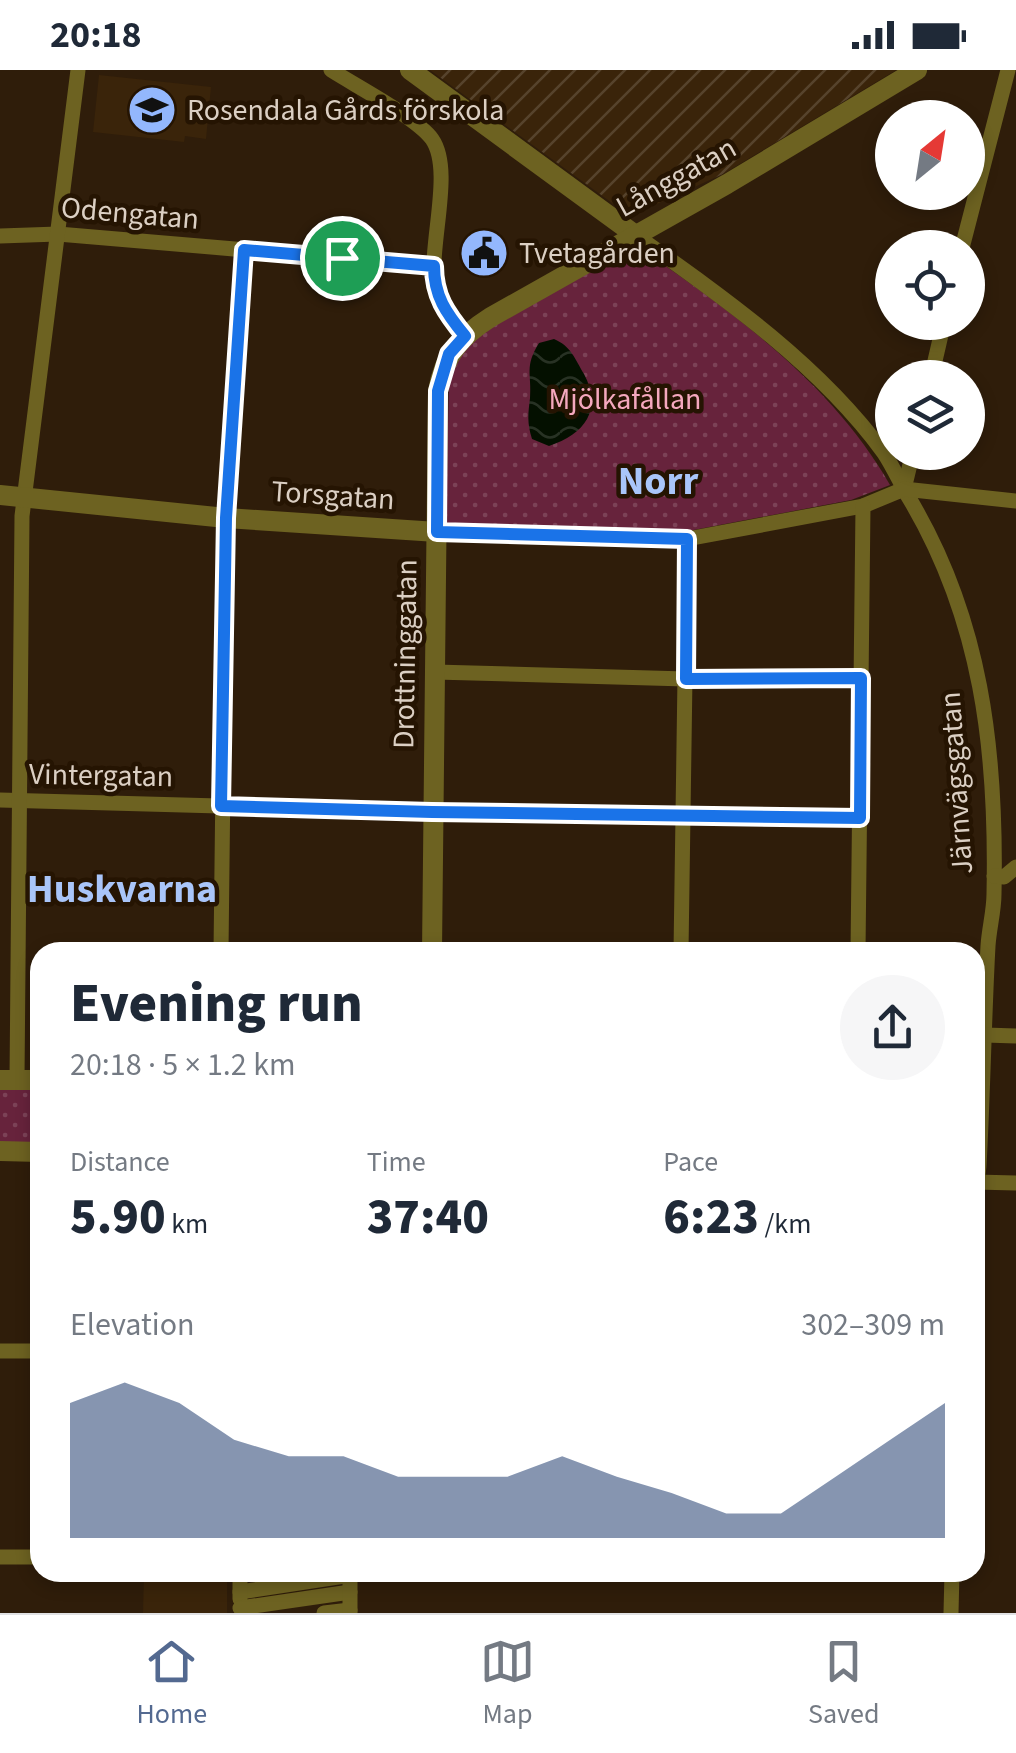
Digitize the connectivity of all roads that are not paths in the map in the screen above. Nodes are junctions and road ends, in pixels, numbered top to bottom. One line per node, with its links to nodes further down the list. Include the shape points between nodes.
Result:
1 (78, 70): 7 (street)
2 (331, 70): 11 (street, via 436,144 441,165)
3 (410, 70): 8 (street, Järnvägsgatan)
4 (917, 70): 8 (street, Långgatan)
5 (1008, 70): 6 (street)
6 (967, 230)
7 (58, 234): 9 (street, Odengatan); 10 (street, Odengatan); 16 (street)
8 (634, 234): 12 (street, Långgatan); 14 (street, Järnvägsgatan, via 820,380 885,455)
9 (0, 236)
10 (244, 250): 11 (street, Odengatan); 19 (street)
11 (434, 266): 12 (street, via 436,294)
12 (465, 336): 20 (street, Drottninggatan, via 449,354 438,391)
13 (909, 470): 14 (street)
14 (904, 490): 17 (street, Torsgatan); 18 (street, Torsgatan); 32 (street, Järnvägsgatan, via 945,564 972,650 989,740)
15 (0, 495): 16 (street, Torsgatan)
16 (23, 498): 19 (street, Torsgatan); 26 (street)
17 (1016, 501)
18 (863, 506): 21 (street, Torsgatan); 23 (street)
19 (226, 518): 20 (street, Torsgatan); 27 (street)
20 (437, 532): 21 (street, Torsgatan); 22 (street, Drottninggatan)
21 (687, 539): 24 (street)
22 (435, 672): 24 (street); 28 (street, Drottninggatan)
23 (861, 678): 24 (street); 30 (street)
24 (686, 679): 29 (street)
25 (0, 800): 26 (street, Vintergatan)
26 (20, 801): 27 (street, Vintergatan); 41 (street)
27 (221, 806): 28 (street, Vintergatan); 33 (street)
28 (432, 812): 29 (street, Vintergatan); 34 (street, Drottninggatan)
29 (682, 817): 30 (street, Vintergatan); 35 (street)
30 (860, 818): 36 (street)
31 (1016, 866): 32 (street)
32 (994, 876): 37 (street, Järnvägsgatan)
33 (221, 942)
34 (432, 942)
35 (680, 942)
36 (858, 942)
37 (988, 944): 38 (street); 39 (street, Järnvägsgatan)
38 (985, 948)
39 (985, 1035): 40 (street)
40 (1016, 1036)
41 (9, 1080)
42 (0, 1151): 43 (street)
43 (30, 1152)
44 (985, 1182): 45 (street)
45 (1016, 1183)
46 (0, 1351): 47 (street)
47 (30, 1352)
48 (0, 1557): 49 (street)
49 (30, 1557)
50 (342, 1582): 53 (street)
51 (351, 1582): 54 (street)
52 (952, 1582): 56 (street)
53 (240, 1604)
54 (350, 1611): 55 (street)
55 (324, 1613)
56 (950, 1613)

